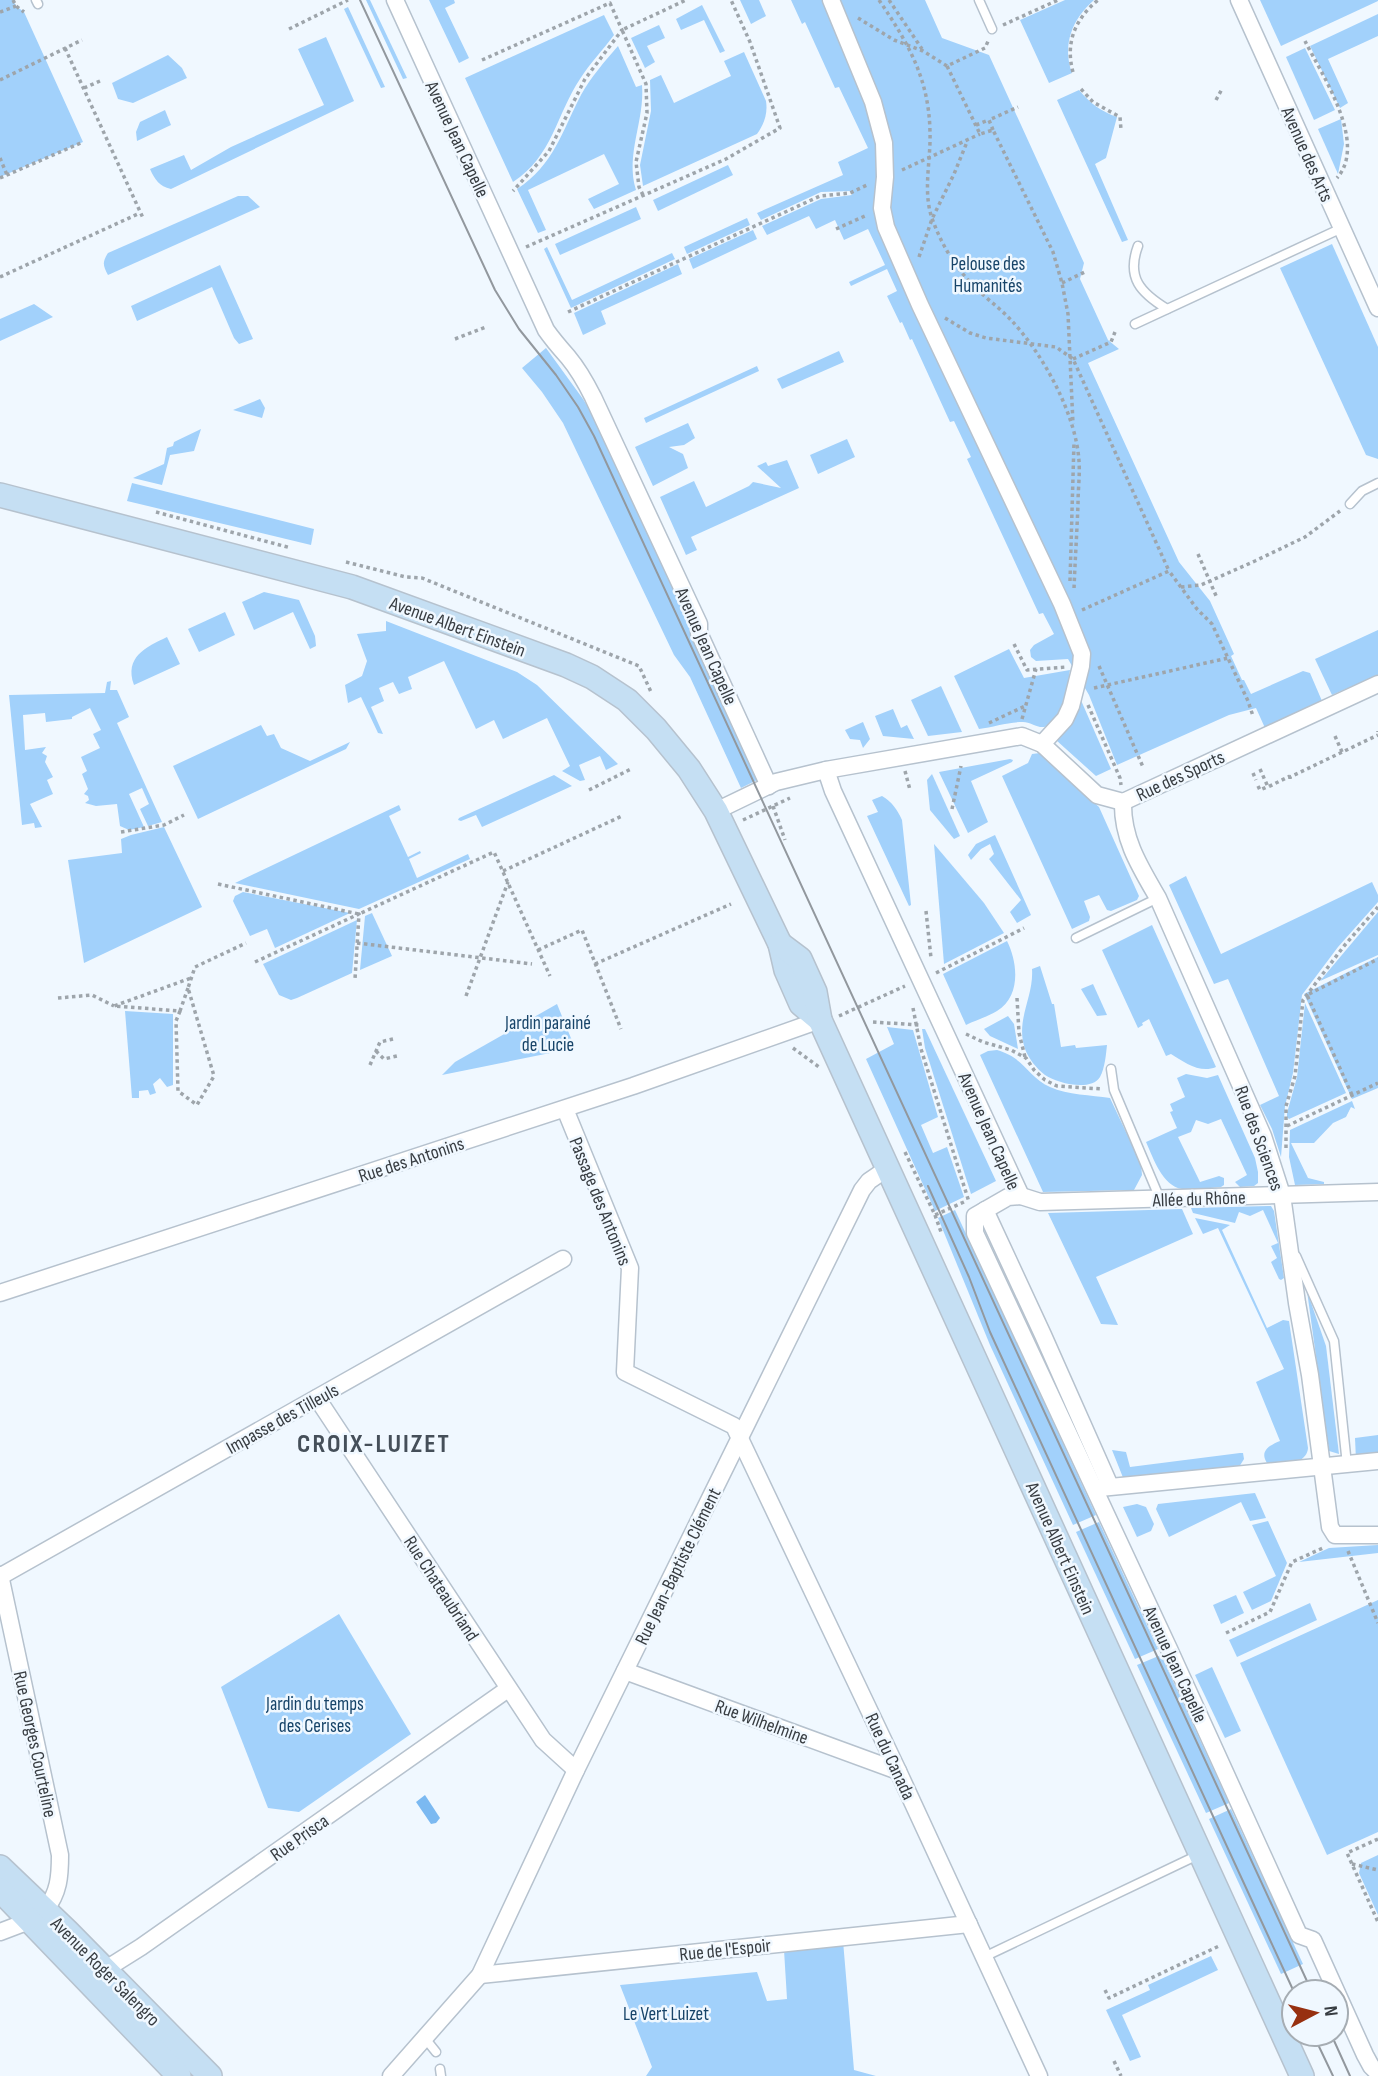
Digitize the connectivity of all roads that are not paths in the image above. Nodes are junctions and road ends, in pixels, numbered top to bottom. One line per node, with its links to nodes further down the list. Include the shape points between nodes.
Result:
1 (395, 0): 17 (street, Avenue Jean Capelle, via 546,330 593,397)
2 (831, 0): 15 (street, via 873,102 884,143 882,208 886,227 1089,664 1065,719)
3 (979, 0): 5 (lane)
4 (1239, 0): 6 (street, Avenue des Arts)
5 (992, 29)
6 (1342, 229): 8 (lane); 9 (street, Avenue des Arts)
7 (1138, 246): 8 (lane, via 1133,266 1140,289)
8 (1167, 309): 10 (lane)
9 (1378, 309)
10 (1135, 324)
11 (1378, 483): 13 (lane)
12 (0, 495): 19 (street, Avenue Albert Einstein, via 352,587 592,677 627,700 656,729)
13 (1350, 504)
14 (1378, 684): 18 (street, Rue des Sports)
15 (1042, 744): 16 (street, via 1030,737 1013,736); 18 (street, Rue des Sports, via 1097,795)
16 (826, 770): 17 (street); 28 (street, Avenue Jean Capelle)
17 (769, 786): 19 (street)
18 (1123, 802): 20 (street, Rue des Sciences, via 1125,833)
19 (716, 811): 22 (street, Avenue Albert Einstein, via 780,944 801,1004)
20 (1158, 898): 21 (lane); 27 (street, Rue des Sciences, via 1263,1136)
21 (1076, 938)
22 (820, 1020): 24 (street, Rue des Antonins); 25 (street, Avenue Albert Einstein)
23 (1111, 1069): 29 (lane, via 1114,1090)
24 (565, 1109): 32 (street, Rue des Antonins); 34 (street, Passage des Antonins, via 631,1268 625,1372 734,1426)
25 (888, 1168): 34 (street, Rue Jean-Baptiste Clément, via 862,1190); 45 (street, Avenue Albert Einstein)
26 (1378, 1192): 27 (street, Allée du Rhône)
27 (1282, 1195): 29 (street, Allée du Rhône); 30 (street, Rue des Sciences)
28 (1021, 1196): 29 (street, Allée du Rhône, via 1040,1202); 38 (street, Avenue Jean Capelle, via 980,1207 975,1233)
29 (1160, 1199)
30 (1288, 1237): 36 (lane, via 1334,1341); 37 (street, Rue des Sciences)
31 (563, 1259): 33 (street, Impasse des Tilleuls)
32 (0, 1293)
33 (317, 1398): 40 (street, Impasse des Tilleuls); 42 (street, Rue Chateaubriand)
34 (740, 1436): 41 (street, Rue Jean-Baptiste Clément); 44 (street, Rue du Canada)
35 (1378, 1461): 36 (street)
36 (1347, 1465): 37 (street)
37 (1322, 1468): 38 (street); 39 (street, Rue des Sciences, via 1330,1527 1338,1536)
38 (1102, 1488): 56 (street, Avenue Jean Capelle, via 1299,1936 1313,1940 1365,2055)
39 (1378, 1535)
40 (0, 1576): 48 (street, Rue Georges Courteline, via 60,1855 57,1893)
41 (625, 1671): 43 (street, Rue Jean-Baptiste Clément); 44 (street, Rue Wilhelmine)
42 (509, 1689): 43 (street, Rue Chateaubriand, via 543,1740); 52 (street, Rue Prisca)
43 (576, 1770): 53 (street, Rue Jean-Baptiste Clément)
44 (898, 1771): 49 (street, Rue du Canada)
45 (1200, 1854): 51 (lane); 61 (street, Avenue Albert Einstein)
46 (0, 1867): 48 (street, Avenue Roger Salengro)
47 (0, 1890): 48 (street, Avenue Roger Salengro)
48 (37, 1915): 50 (street); 52 (street, Avenue Roger Salengro)
49 (969, 1924): 51 (street, Rue du Canada); 53 (street, Rue de l'Espoir)
50 (0, 1932)
51 (984, 1957): 60 (street, Rue du Canada)
52 (96, 1975): 57 (street, Avenue Roger Salengro); 58 (street, Avenue Roger Salengro)
53 (480, 1975): 54 (street, Rue Jean-Baptiste Clément)
54 (424, 2037): 55 (lane); 59 (street, Rue Jean-Baptiste Clément)
55 (436, 2052)
56 (1378, 2073)
57 (179, 2076)
58 (210, 2076)
59 (391, 2076)
60 (1039, 2076)
61 (1302, 2076)

